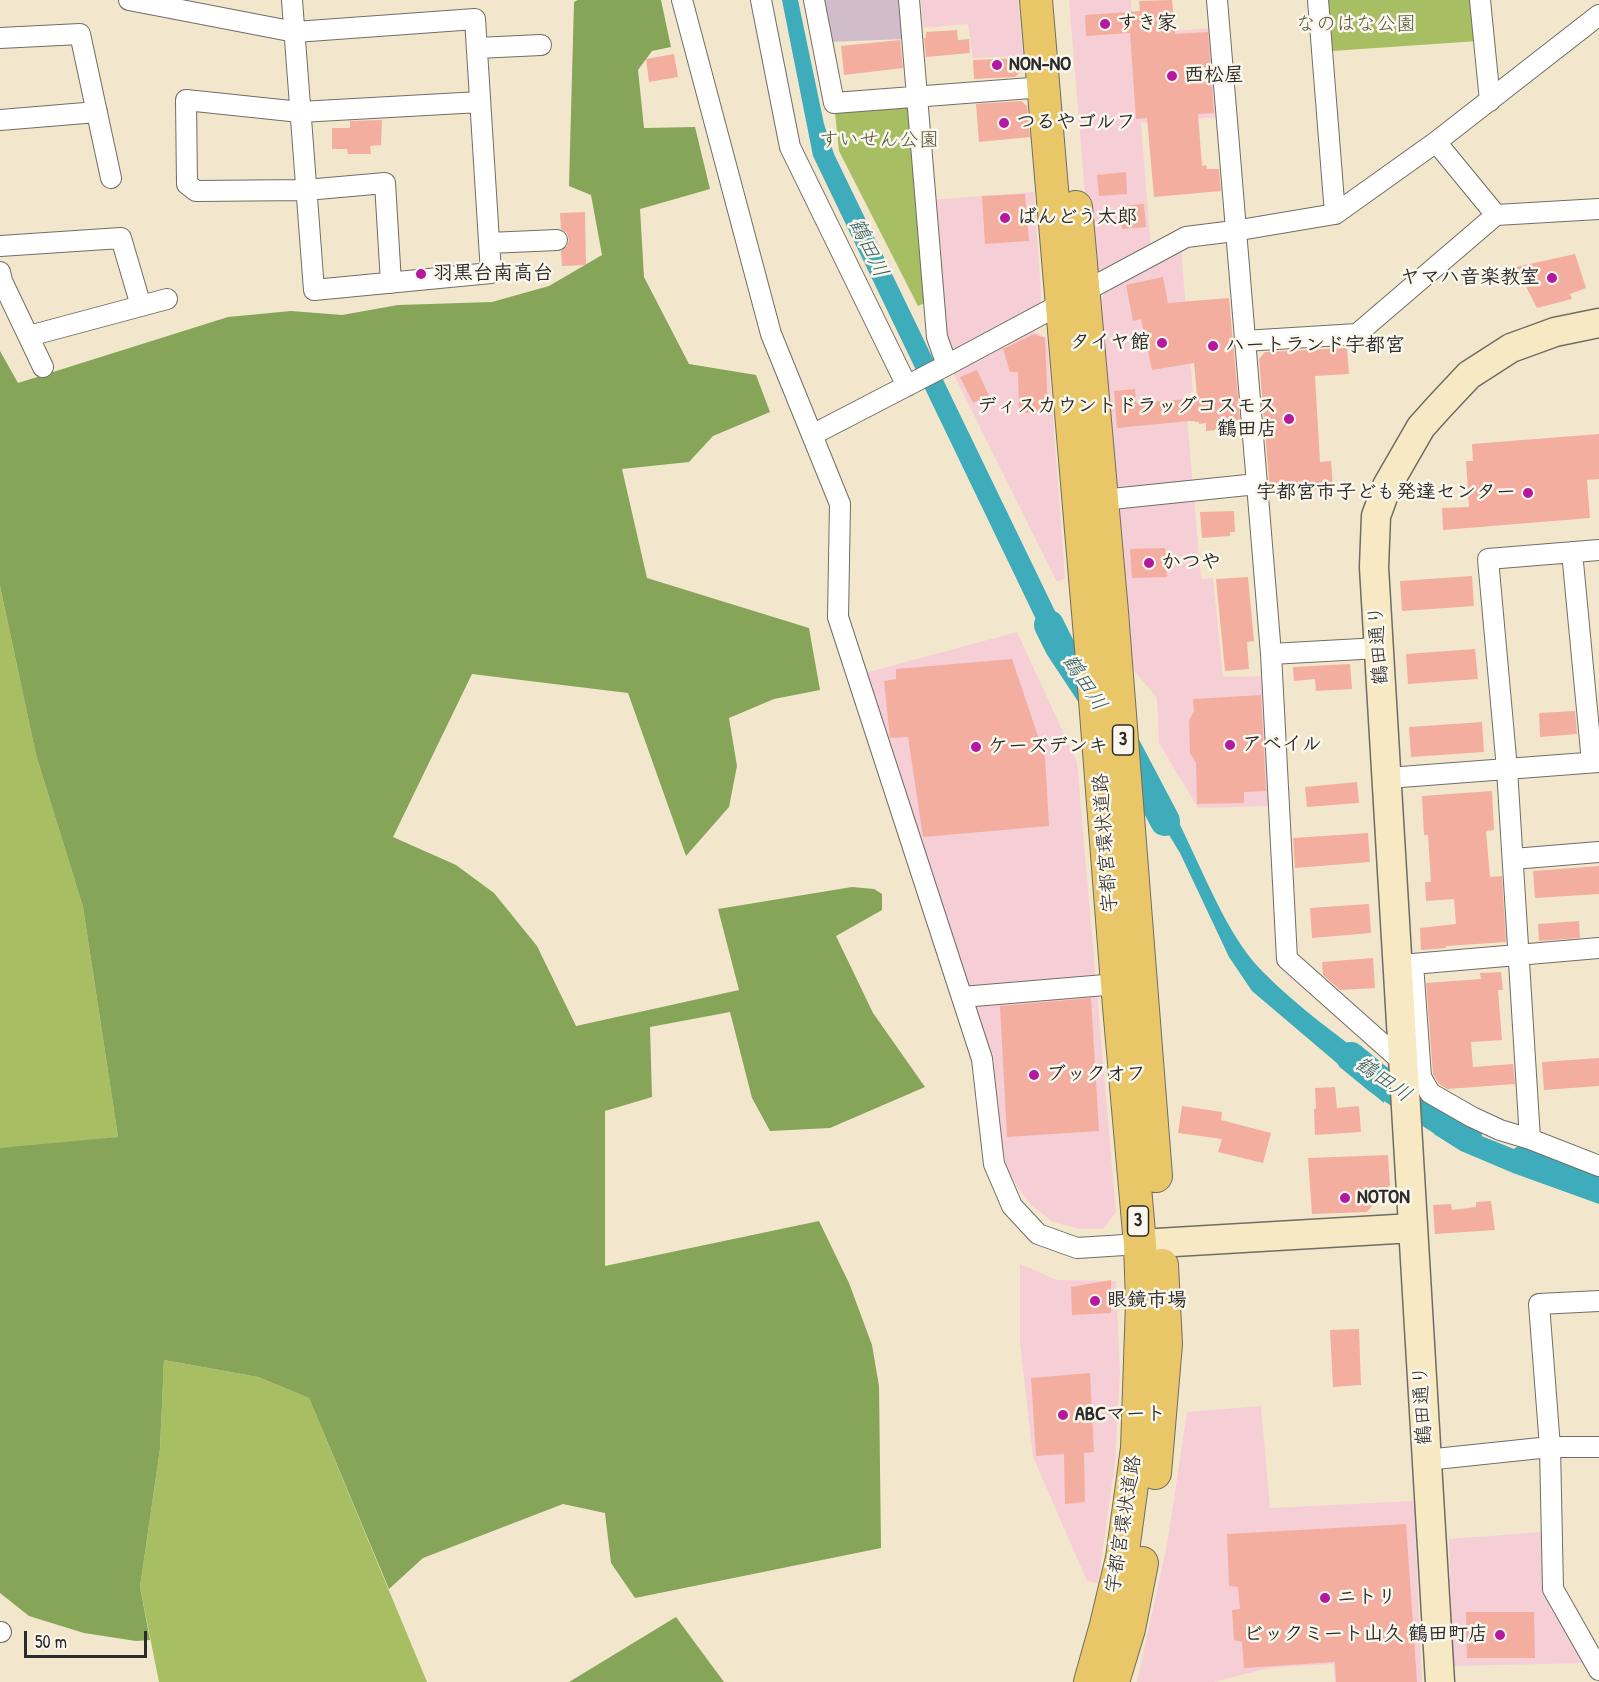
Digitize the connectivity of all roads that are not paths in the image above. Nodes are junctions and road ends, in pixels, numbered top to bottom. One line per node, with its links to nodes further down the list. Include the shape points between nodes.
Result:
1 (129, 0): 15 (street)
2 (292, 0): 15 (street)
3 (682, 0): 47 (street, via 771,334)
4 (761, 0): 46 (street, via 790,147)
5 (814, 0): 20 (street, via 834,103)
6 (909, 0): 20 (street)
7 (1036, 0): 19 (main road, 宇都宮環状道路 / 3)
8 (1058, 0): 38 (main road, 宇都宮環状道路 / 3)
9 (1217, 0): 32 (street)
10 (1318, 0): 30 (street)
11 (1480, 0): 21 (street)
12 (1595, 0): 13 (street)
13 (1599, 7)
14 (1599, 15): 21 (street)
15 (295, 32): 18 (street, via 475,19); 24 (street)
16 (0, 38): 23 (street, via 80,34)
17 (541, 45): 18 (street)
18 (477, 48): 22 (street)
19 (1044, 87): 20 (street); 38 (main road, 宇都宮環状道路 / 3)
20 (917, 97): 44 (street, via 937,337)
21 (1490, 101): 26 (street)
22 (480, 102): 24 (street); 34 (street)
23 (97, 112): 25 (street); 27 (street)
24 (300, 112): 28 (street); 28 (street, via 186,100 187,184 196,191)
25 (0, 120)
26 (1436, 142): 30 (street); 31 (street)
27 (111, 178)
28 (306, 190): 37 (street, via 314,290); 37 (street, via 385,183)
29 (1599, 209): 31 (street)
30 (1335, 214): 32 (street)
31 (1496, 216): 43 (street, via 1357,334)
32 (1234, 231): 38 (street, via 1186,237); 43 (street)
33 (557, 240): 34 (street)
34 (489, 243): 37 (street, via 491,273)
35 (0, 246): 40 (street, via 122,238)
36 (0, 272): 42 (street)
37 (391, 283)
38 (1072, 298): 44 (street); 49 (main road, 宇都宮環状道路 / 3); 62 (main road, 宇都宮環状道路 / 3, via 1091,648)
39 (167, 299): 40 (street)
40 (141, 306): 42 (street)
41 (1599, 323): 52 (street, 鶴田通り, via 1556,332 1511,348 1469,375 1420,427 1387,486 1376,516 1374,567)
42 (29, 336): 45 (street)
43 (1244, 341): 48 (street)
44 (947, 365): 46 (street)
45 (43, 367)
46 (907, 386): 47 (street)
47 (812, 435): 63 (street, via 840,504 838,617)
48 (1257, 484): 49 (street); 53 (street)
49 (1102, 501): 68 (main road, 宇都宮環状道路 / 3, via 1127,790)
50 (1599, 550): 51 (street)
51 (1572, 552): 54 (street); 55 (street, via 1488,559)
52 (1379, 648): 53 (street); 56 (street, 鶴田通り)
53 (1271, 654): 64 (street, via 1287,959)
54 (1595, 762): 55 (street)
55 (1507, 769): 56 (street); 58 (street)
56 (1388, 778): 61 (street, 鶴田通り)
57 (1599, 852): 58 (street)
58 (1513, 859): 60 (street)
59 (1599, 948): 60 (street)
60 (1519, 955): 61 (street); 65 (street)
61 (1406, 964): 64 (street, 鶴田通り); 65 (street, via 1421,1077 1430,1093 1500,1130)
62 (1117, 984): 63 (street); 68 (main road, 宇都宮環状道路 / 3)
63 (962, 997): 68 (street, via 982,1059 994,1164 1012,1206 1038,1234 1077,1248)
64 (1405, 1075): 67 (street, 鶴田通り)
65 (1530, 1138): 66 (street)
66 (1599, 1166)
67 (1413, 1227): 68 (street); 72 (street, 鶴田通り)
68 (1151, 1244): 74 (main road, 宇都宮環状道路 / 3, via 1142,1302 1137,1448 1122,1558); 75 (main road, 宇都宮環状道路 / 3, via 1166,1344 1158,1455 1143,1562)
69 (1599, 1301): 71 (street, via 1539,1304)
70 (1599, 1447): 71 (street)
71 (1550, 1448): 72 (street); 73 (street, via 1553,1589)
72 (1426, 1460): 76 (street, 鶴田通り)
73 (1599, 1670)
74 (1090, 1682)
75 (1113, 1682)
76 (1440, 1682)

